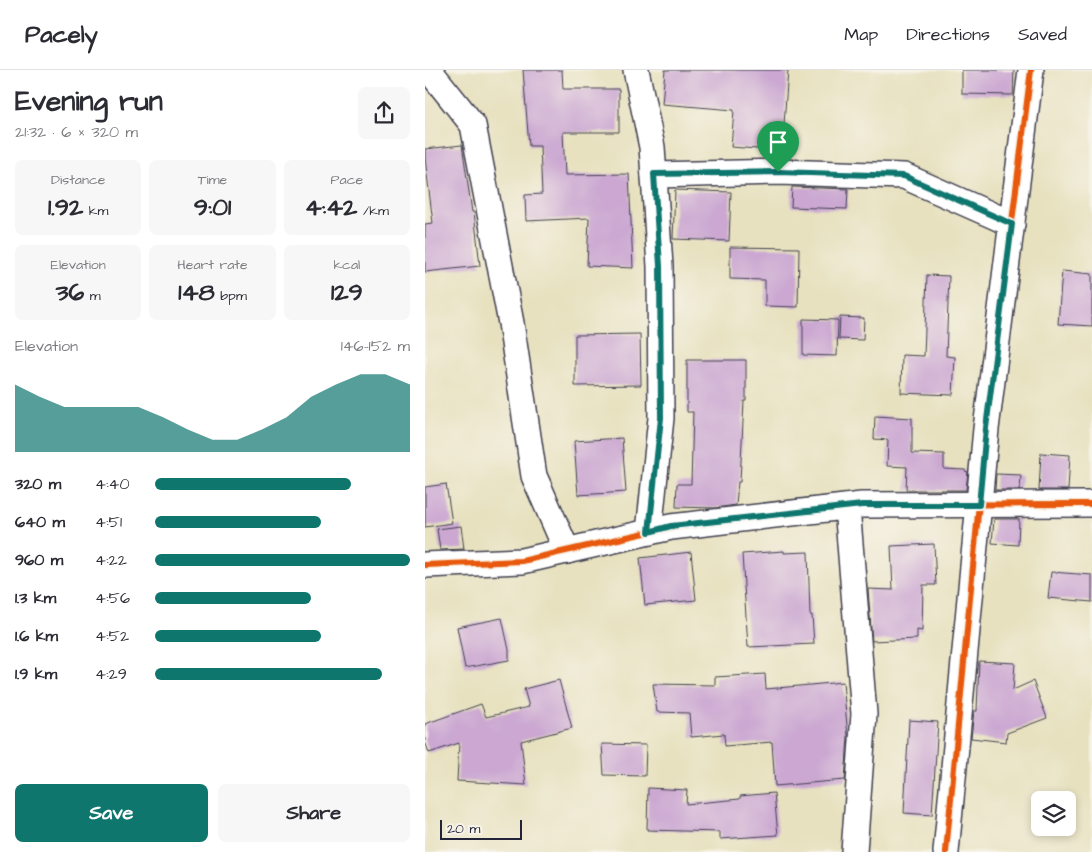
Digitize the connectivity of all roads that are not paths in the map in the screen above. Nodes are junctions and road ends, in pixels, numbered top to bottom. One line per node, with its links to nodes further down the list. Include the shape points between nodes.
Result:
1 (429, 70): 10 (street, via 473,125 511,323 534,476)
2 (637, 70): 4 (street)
3 (1031, 70): 5 (street)
4 (654, 174): 5 (street, via 778,172 904,176); 9 (street, via 660,266 661,418)
5 (1012, 224): 7 (street)
6 (1092, 504): 7 (street)
7 (979, 505): 8 (street); 13 (street)
8 (847, 507): 9 (street, via 671,526); 12 (street, via 864,714)
9 (649, 532): 10 (street)
10 (567, 551): 11 (street, via 522,561)
11 (425, 565)
12 (854, 852)
13 (946, 852)

